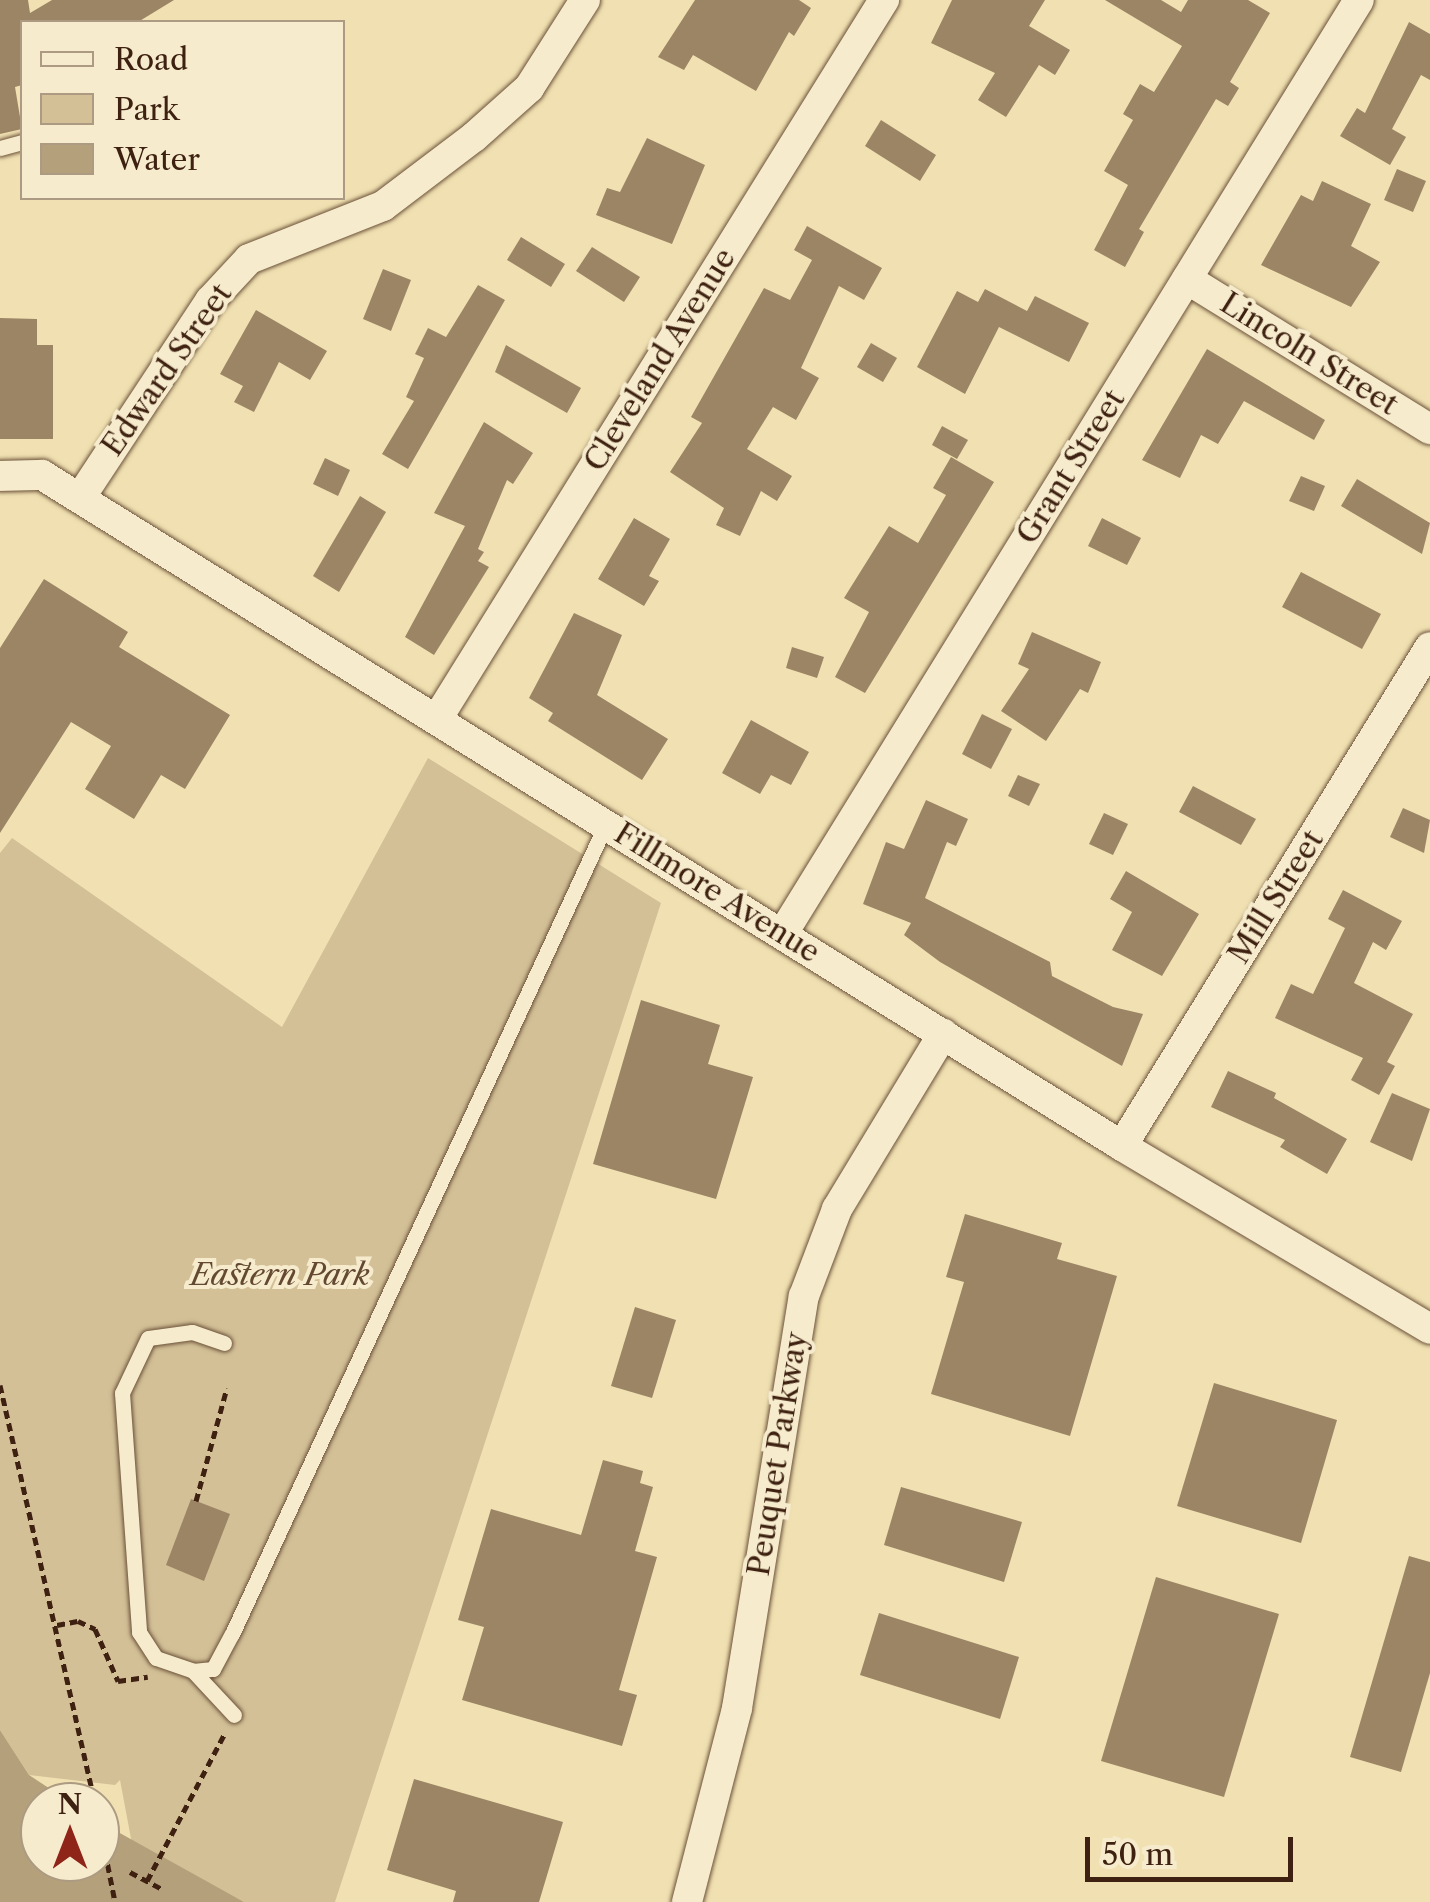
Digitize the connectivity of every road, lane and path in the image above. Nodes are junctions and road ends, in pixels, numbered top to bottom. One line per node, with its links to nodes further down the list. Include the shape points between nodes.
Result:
1 (585, 0): 7 (street, Edward Street, via 529,88 474,136 383,206 249,259 210,302)
2 (884, 0): 9 (street, Cleveland Avenue)
3 (1359, 0): 4 (street, Grant Street)
4 (1188, 279): 5 (street, Lincoln Street); 11 (street, Grant Street)
5 (1430, 429)
6 (0, 476): 7 (street, Fillmore Avenue, via 42,474)
7 (80, 498): 9 (street, Fillmore Avenue)
8 (1430, 647): 13 (street, Mill Street)
9 (437, 719): 10 (street, Fillmore Avenue)
10 (606, 824): 11 (street, Fillmore Avenue); 21 (lane, via 232,1634 213,1669)
11 (783, 933): 12 (street, Fillmore Avenue)
12 (943, 1034): 13 (street, Fillmore Avenue); 27 (street, Peuquet Parkway, via 837,1209 804,1296 736,1708)
13 (1122, 1146): 14 (street, Fillmore Avenue)
14 (1430, 1329)
15 (224, 1343): 20 (lane, via 192,1332 148,1338 122,1393 139,1632)
16 (0, 1385): 19 (path)
17 (227, 1388): 18 (path)
18 (196, 1500)
19 (55, 1625): 20 (path, via 78,1621 95,1629 118,1680 154,1674); 23 (path)
20 (156, 1658): 21 (lane)
21 (193, 1671): 22 (lane)
22 (234, 1715): 25 (path)
23 (90, 1782)
24 (130, 1872): 25 (path)
25 (147, 1881): 26 (path)
26 (162, 1889)
27 (688, 1902)

